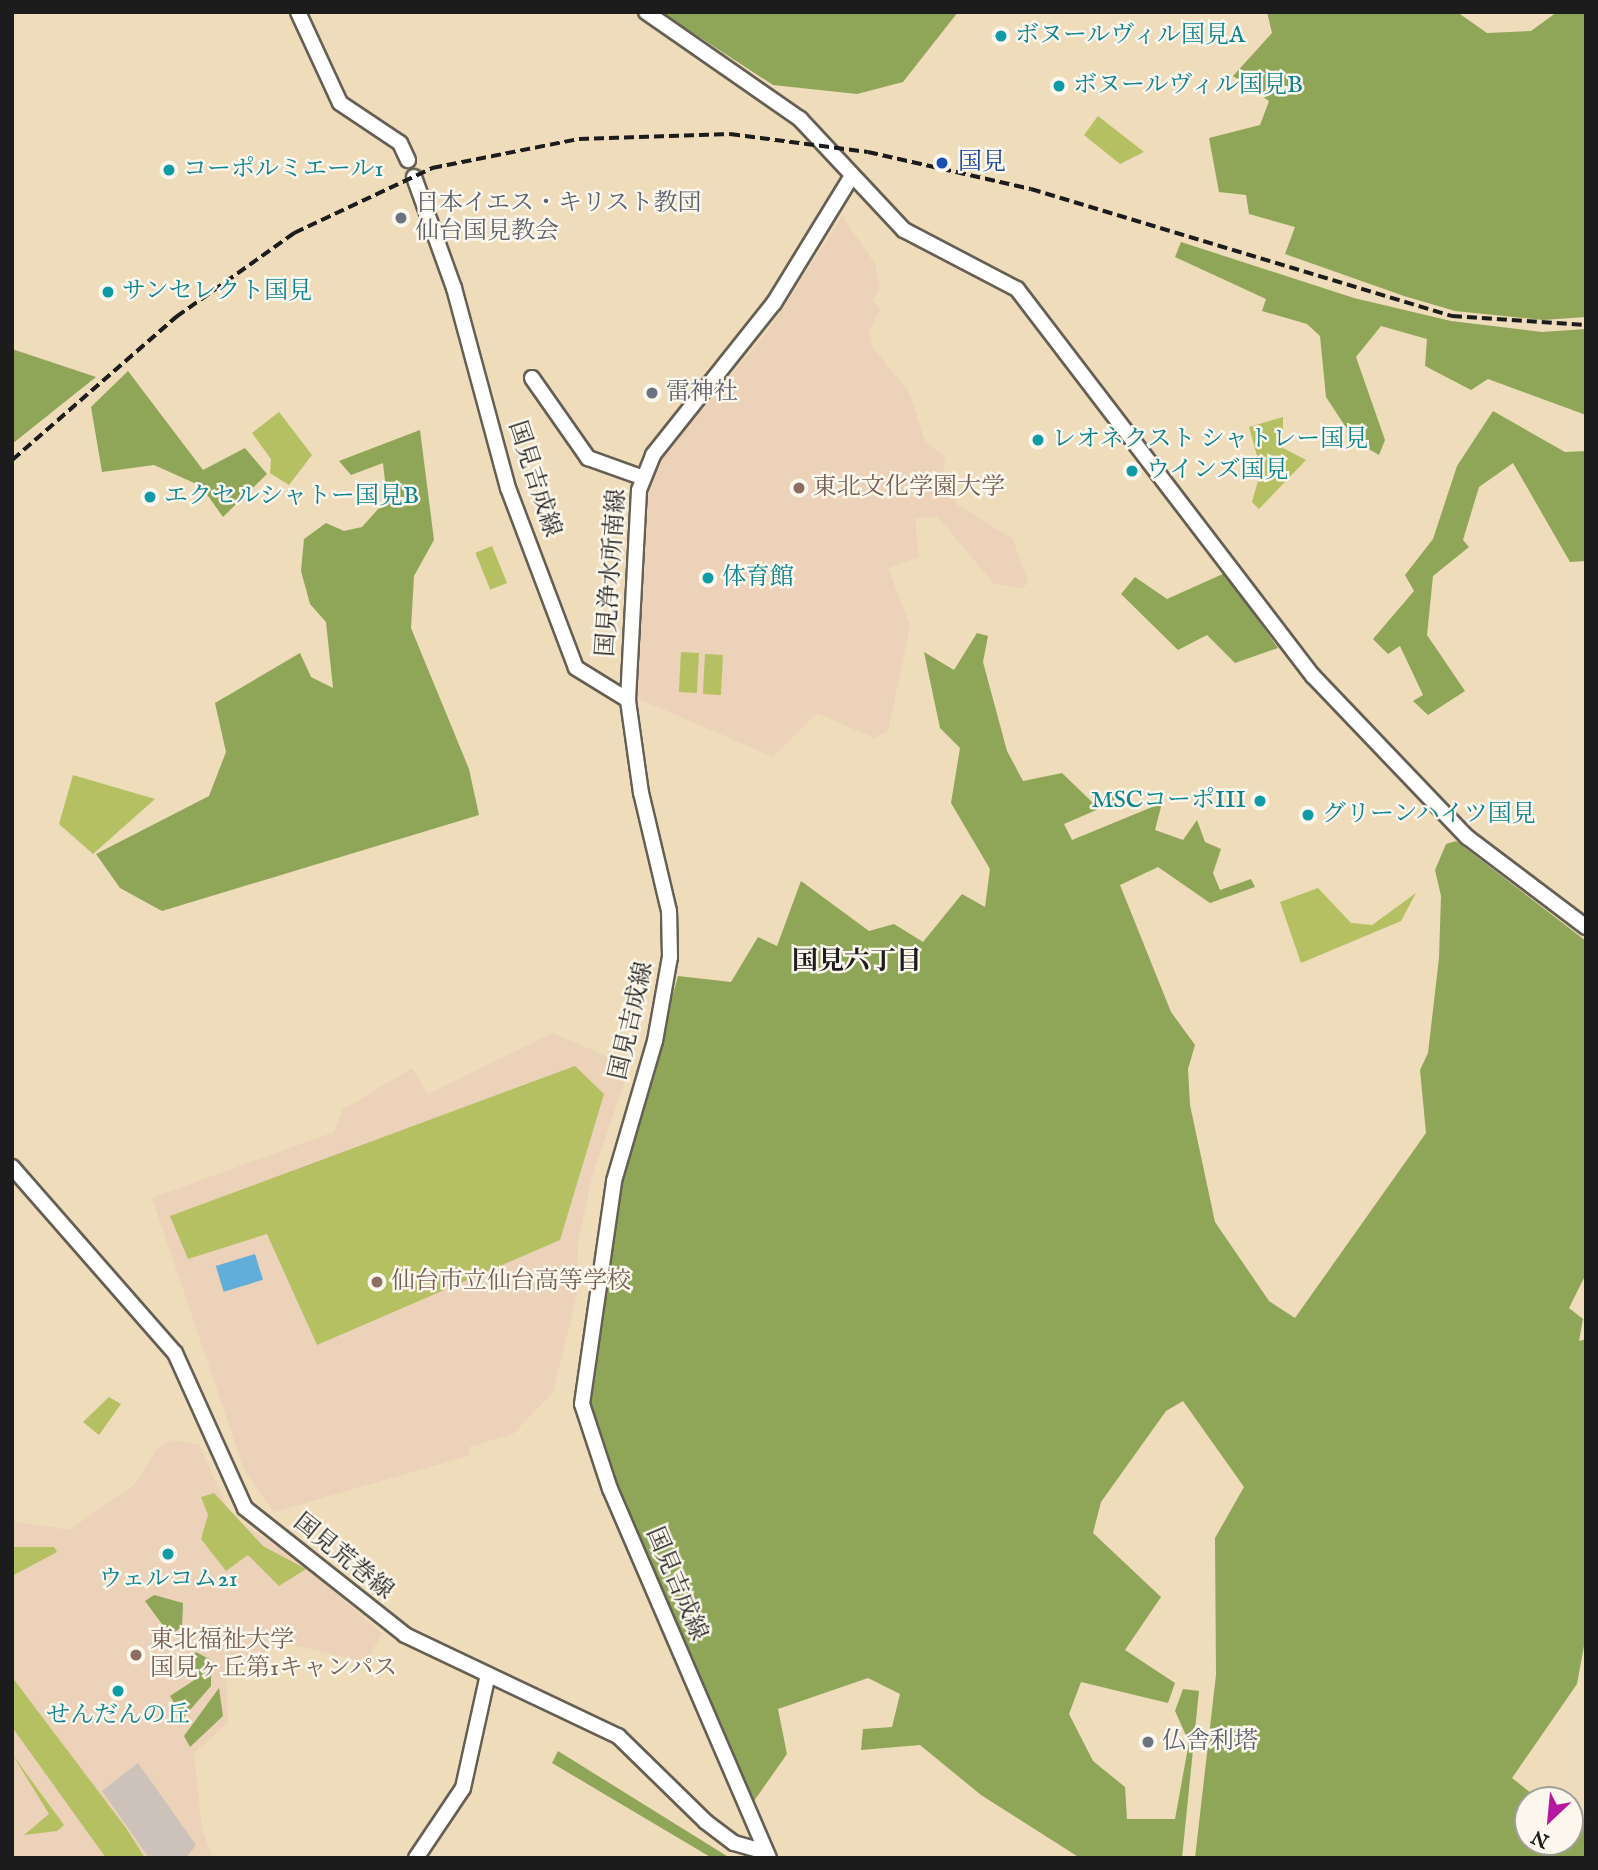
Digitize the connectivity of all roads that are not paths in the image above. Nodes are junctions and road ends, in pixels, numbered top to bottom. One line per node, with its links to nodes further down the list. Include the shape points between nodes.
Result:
1 (298, 12): 3 (street, via 340,103 400,143)
2 (646, 12): 5 (street, via 800,119)
3 (408, 160)
4 (414, 177): 8 (street, 国見吉成線, via 454,288 509,488 576,668)
5 (850, 179): 7 (street, 国見浄水所南線, via 774,303); 9 (street, via 904,230 1017,289 1313,676 1467,837)
6 (532, 378): 7 (street, via 588,458)
7 (641, 477): 8 (street, 国見浄水所南線)
8 (628, 700): 12 (street, 国見吉成線, via 641,793 669,911 670,957 661,1016 614,1181 582,1404 610,1489)
9 (1586, 927)
10 (12, 1167): 11 (street, 国見荒巻線, via 175,1353 245,1508 405,1635)
11 (487, 1679): 12 (street, 国見荒巻線, via 618,1737 706,1822 734,1843); 13 (street, via 463,1788)
12 (768, 1855)
13 (416, 1858)

